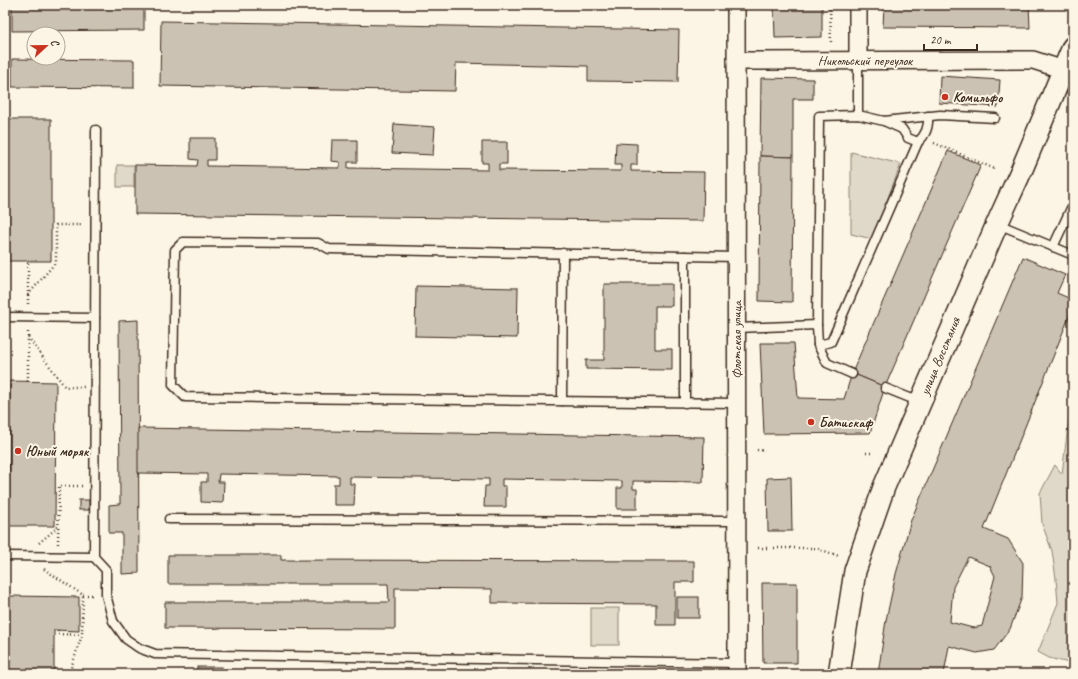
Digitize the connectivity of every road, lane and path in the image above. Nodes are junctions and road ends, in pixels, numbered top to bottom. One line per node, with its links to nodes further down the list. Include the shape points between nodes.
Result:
1 (736, 5): 7 (street, Флотская улица)
2 (830, 5): 4 (path)
3 (858, 5): 6 (street)
4 (831, 47)
5 (1073, 47): 8 (street, улица Восстания)
6 (858, 60): 7 (street, Никольский переулок); 8 (street, Никольский переулок, via 1033,60); 9 (lane)
7 (736, 61): 23 (street, Флотская улица)
8 (1064, 70): 17 (street, улица Восстания)
9 (858, 115): 12 (lane); 27 (lane, via 819,116)
10 (928, 116): 11 (lane); 12 (lane); 14 (lane, via 929,124)
11 (995, 118)
12 (884, 122): 14 (lane, via 902,130 908,138)
13 (96, 130): 18 (lane)
14 (920, 140): 15 (path); 30 (lane, via 831,342)
15 (995, 169)
16 (1073, 204): 19 (lane)
17 (997, 224): 19 (lane); 35 (street, улица Восстания)
18 (96, 225): 24 (path, via 56,225 56,262); 26 (lane)
19 (1053, 247): 21 (lane)
20 (563, 253): 22 (lane); 34 (lane); 34 (lane, via 329,249 318,243 183,242 175,250 173,385 185,397)
21 (1073, 255)
22 (685, 256): 23 (lane); 36 (lane)
23 (736, 257): 28 (street, Флотская улица)
24 (28, 296)
25 (5, 317): 26 (lane)
26 (95, 318): 32 (lane)
27 (817, 325): 28 (lane); 30 (lane)
28 (736, 328): 37 (street, Флотская улица)
29 (28, 336): 32 (path, via 65,387)
30 (818, 345): 31 (lane, via 827,363)
31 (852, 374)
32 (95, 387): 42 (lane)
33 (885, 388): 35 (lane)
34 (562, 401): 36 (lane)
35 (920, 402): 56 (street, улица Восстания, via 884,486 855,571)
36 (685, 403): 37 (lane)
37 (737, 403): 44 (street, Флотская улица)
38 (758, 450): 39 (path)
39 (765, 450)
40 (866, 453): 41 (path)
41 (872, 453)
42 (94, 487): 45 (path, via 59,486); 51 (lane)
43 (169, 518): 44 (lane)
44 (737, 521): 54 (street, Флотская улица)
45 (59, 526): 48 (path); 49 (path)
46 (758, 548): 50 (path, via 816,548)
47 (5, 556): 48 (lane)
48 (25, 556): 49 (lane); 53 (path, via 83,595)
49 (58, 556): 51 (lane)
50 (839, 556)
51 (94, 557): 54 (lane, via 106,570 106,595 112,621 126,638 139,648 155,654)
52 (58, 630): 53 (path, via 58,634)
53 (82, 635): 55 (path)
54 (737, 668)
55 (69, 674)
56 (839, 674)

